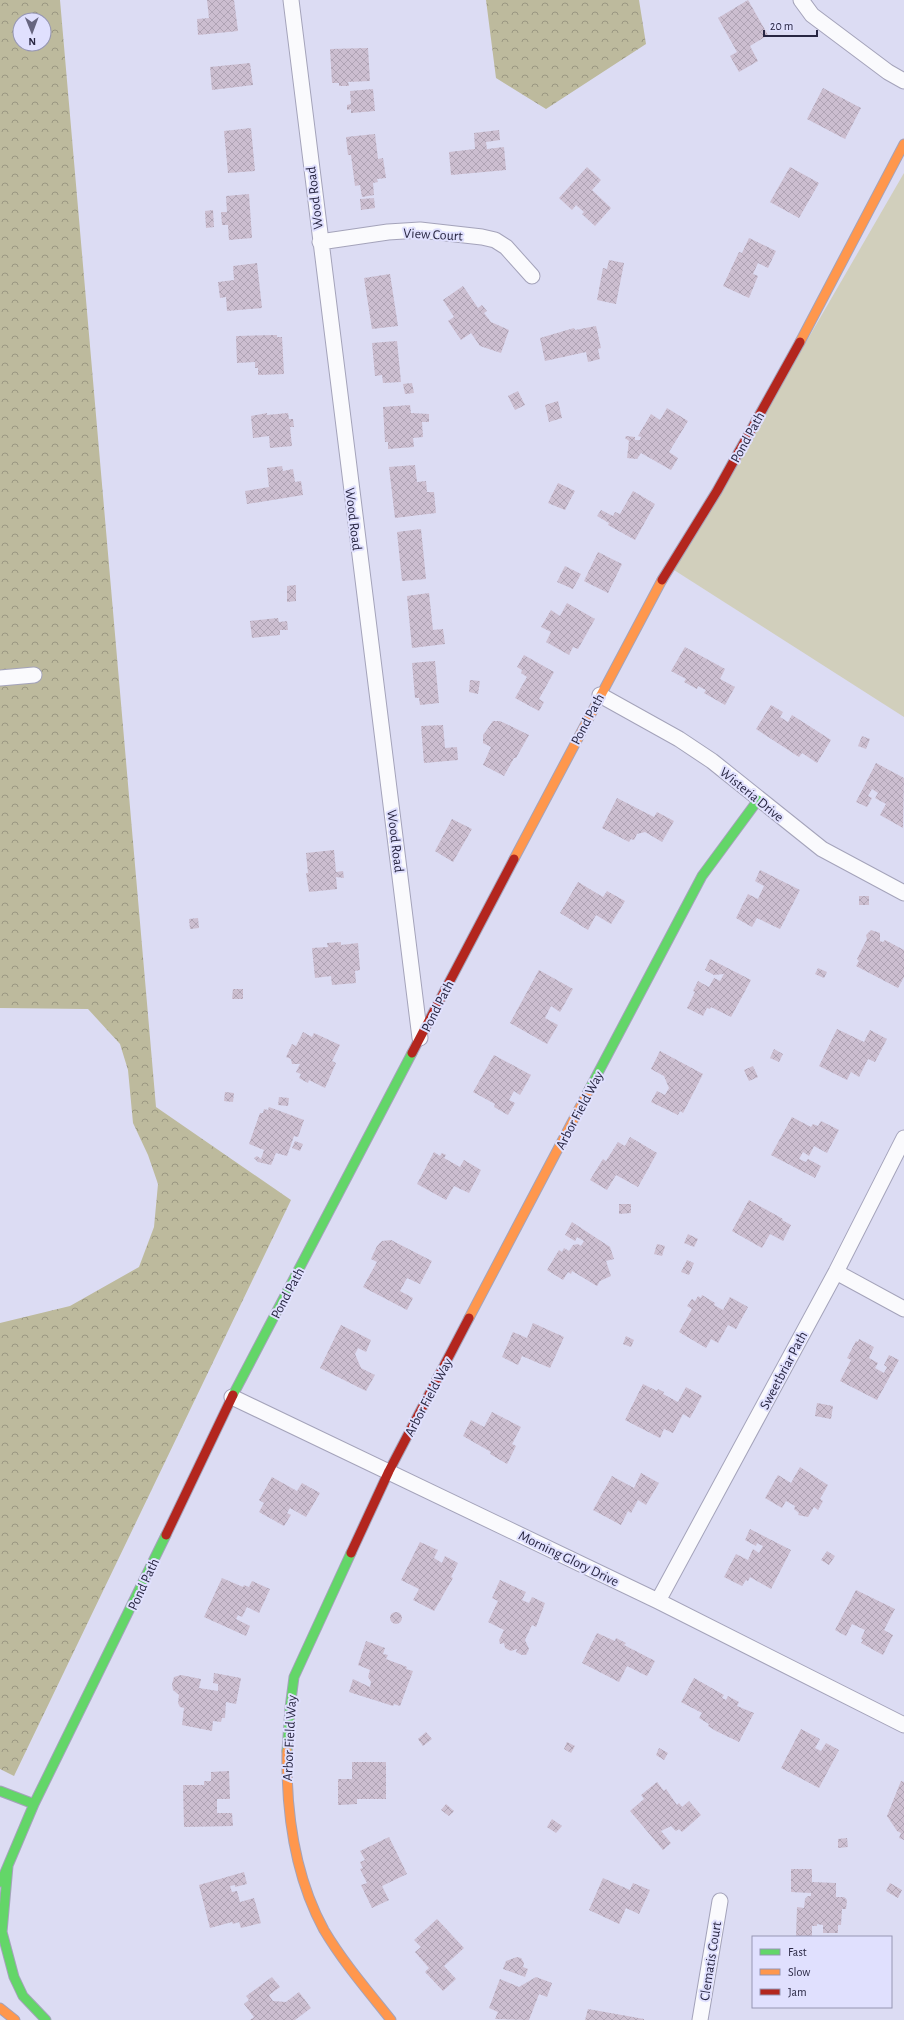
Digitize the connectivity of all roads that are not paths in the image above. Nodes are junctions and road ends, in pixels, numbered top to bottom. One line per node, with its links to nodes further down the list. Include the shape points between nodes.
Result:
1 (291, 0): 5 (street, Wood Road)
2 (801, 0): 3 (street, via 812,15 888,72)
3 (904, 81)
4 (904, 144): 9 (main road, Pond Path, via 791,359 717,490 666,573)
5 (320, 242): 6 (street, View Court, via 420,230 482,237 506,247); 12 (street, Wood Road)
6 (532, 276)
7 (34, 675): 8 (street)
8 (0, 678)
9 (600, 695): 10 (street, Wisteria Drive, via 679,739 712,761); 12 (main road, Pond Path)
10 (758, 800): 11 (street, Wisteria Drive, via 822,849); 17 (main road, Arbor Field Way, via 702,876)
11 (904, 892)
12 (420, 1038): 16 (main road, Pond Path)
13 (904, 1138): 14 (street, Sweetbriar Path)
14 (836, 1272): 15 (street); 18 (street, Sweetbriar Path)
15 (904, 1309)
16 (232, 1397): 17 (street, Morning Glory Drive); 21 (main road, Pond Path, via 118,1637)
17 (389, 1472): 18 (street, Morning Glory Drive); 29 (main road, Arbor Field Way, via 294,1677 288,1713 286,1778 288,1805 301,1874 313,1906 324,1929 362,1984)
18 (658, 1601): 19 (street, Morning Glory Drive)
19 (904, 1725)
20 (0, 1791): 21 (main road)
21 (34, 1804): 22 (main road, Pond Path)
22 (8, 1866): 23 (main road); 24 (main road, Pond Path); 28 (main road, via 2,1932 14,1977 23,1996)
23 (0, 1876)
24 (0, 1884)
25 (720, 1901): 30 (street, Clematis Court)
26 (0, 2008): 27 (main road)
27 (15, 2020)
28 (46, 2020)
29 (391, 2020)
30 (700, 2020)

